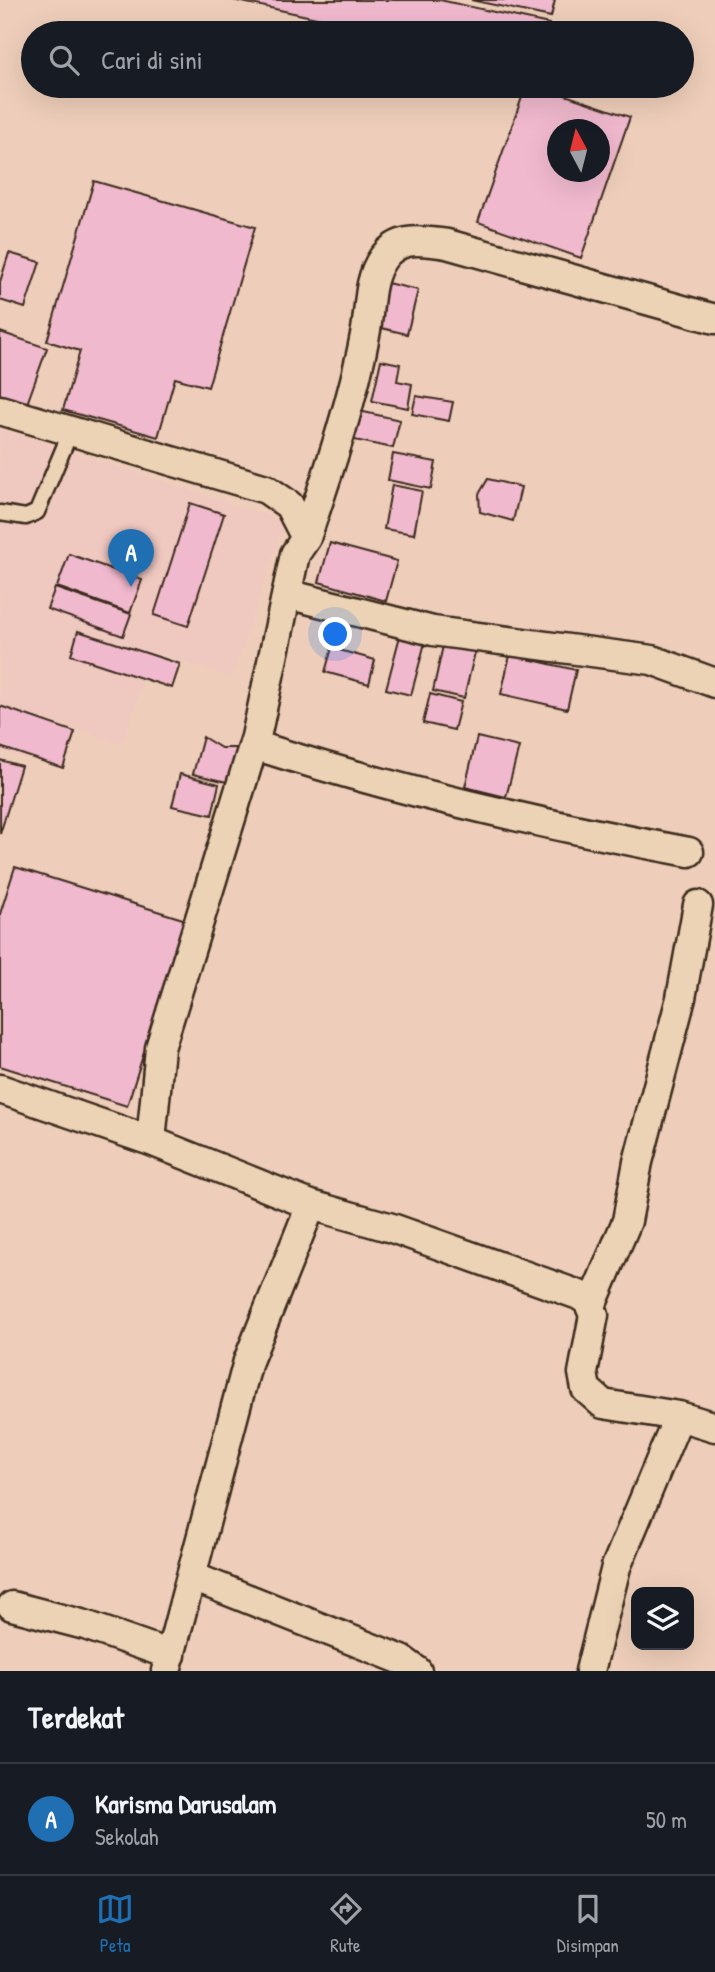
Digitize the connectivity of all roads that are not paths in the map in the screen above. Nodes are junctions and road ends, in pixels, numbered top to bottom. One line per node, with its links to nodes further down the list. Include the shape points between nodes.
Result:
1 (715, 319): 5 (street, via 447,244 408,240 398,244 384,257 370,290 366,330 335,451)
2 (0, 410): 3 (street)
3 (70, 433): 4 (lane, via 37,512 26,517); 5 (street, via 266,489 289,505)
4 (0, 513)
5 (306, 538): 6 (street, via 295,554)
6 (287, 594): 7 (street, via 433,631 652,660); 8 (street)
7 (715, 683)
8 (254, 745): 9 (street, via 607,837); 12 (street, via 160,1048)
9 (689, 852)
10 (698, 905): 14 (street, via 681,998 627,1221)
11 (0, 1089): 12 (street)
12 (151, 1141): 13 (street)
13 (311, 1205): 14 (street, via 392,1228 579,1294); 17 (street, via 248,1361)
14 (591, 1306): 15 (street, via 594,1322 583,1373 586,1389 603,1404)
15 (679, 1416): 16 (street); 21 (street, via 617,1567)
16 (715, 1427)
17 (193, 1577): 19 (street); 20 (street, via 402,1660)
18 (12, 1606): 19 (street, via 85,1625)
19 (169, 1663)
20 (418, 1671)
21 (590, 1671)

